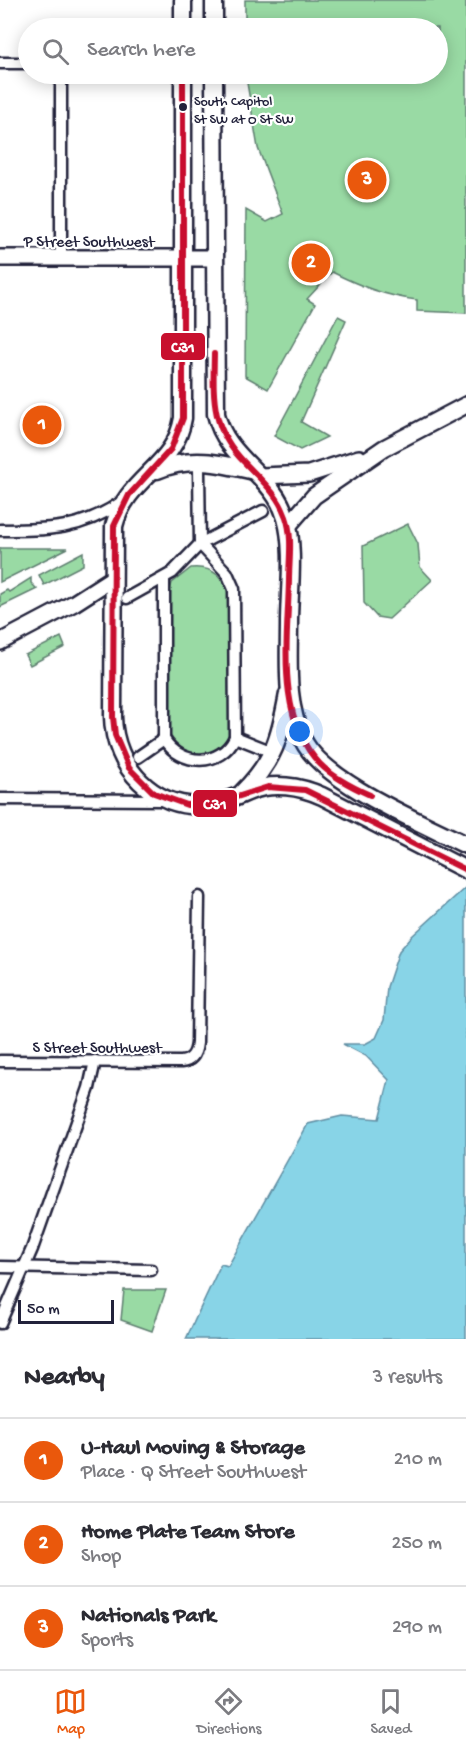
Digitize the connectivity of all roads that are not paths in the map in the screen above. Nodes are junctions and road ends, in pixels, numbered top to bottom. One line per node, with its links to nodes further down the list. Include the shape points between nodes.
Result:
1 (183, 0): 3 (main road)
2 (214, 0): 4 (main road)
3 (183, 18)
4 (214, 18)
5 (0, 63): 6 (street)
6 (18, 63)
7 (61, 84): 11 (street)
8 (183, 84): 12 (main road)
9 (214, 84): 13 (main road)
10 (0, 258): 11 (street, P Street Southwest)
11 (61, 258): 12 (street, P Street Southwest)
12 (183, 258): 13 (street, P Street Southwest); 17 (main road, via 182,424 173,448)
13 (214, 258): 18 (main road, via 216,414 229,444)
14 (466, 405): 15 (street)
15 (384, 448): 18 (street, via 309,474); 21 (street, via 321,491)
16 (199, 470): 23 (street)
17 (148, 473): 18 (main road, via 199,460); 19 (main road)
18 (258, 474): 21 (main road, via 280,502)
19 (124, 501): 22 (street, via 66,528); 24 (main road, via 114,526)
20 (263, 511): 23 (street)
21 (288, 526): 28 (main road)
22 (0, 530)
23 (200, 544): 25 (street); 29 (street, via 227,573 234,590)
24 (113, 579): 27 (street); 35 (main road, via 114,737 133,775)
25 (164, 580): 26 (street); 30 (street)
26 (127, 598)
27 (0, 642)
28 (289, 688): 33 (main road, via 274,753); 36 (main road, via 300,735 314,758 336,777)
29 (234, 737): 30 (street, via 223,752 203,761 180,755); 31 (street)
30 (165, 739): 32 (street)
31 (265, 749)
32 (138, 757)
33 (239, 796): 35 (main road, via 205,806); 37 (main road, via 269,786 303,789)
34 (0, 799): 35 (street)
35 (166, 800)
36 (466, 845)
37 (466, 870)
38 (199, 897): 40 (street, S Street Southwest, via 197,1043 193,1056 181,1062)
39 (0, 1060): 40 (street, S Street Southwest)
40 (95, 1061): 42 (street, via 90,1088)
41 (0, 1267): 42 (street)
42 (24, 1268): 43 (street); 44 (street)
43 (151, 1270)
44 (0, 1323)

